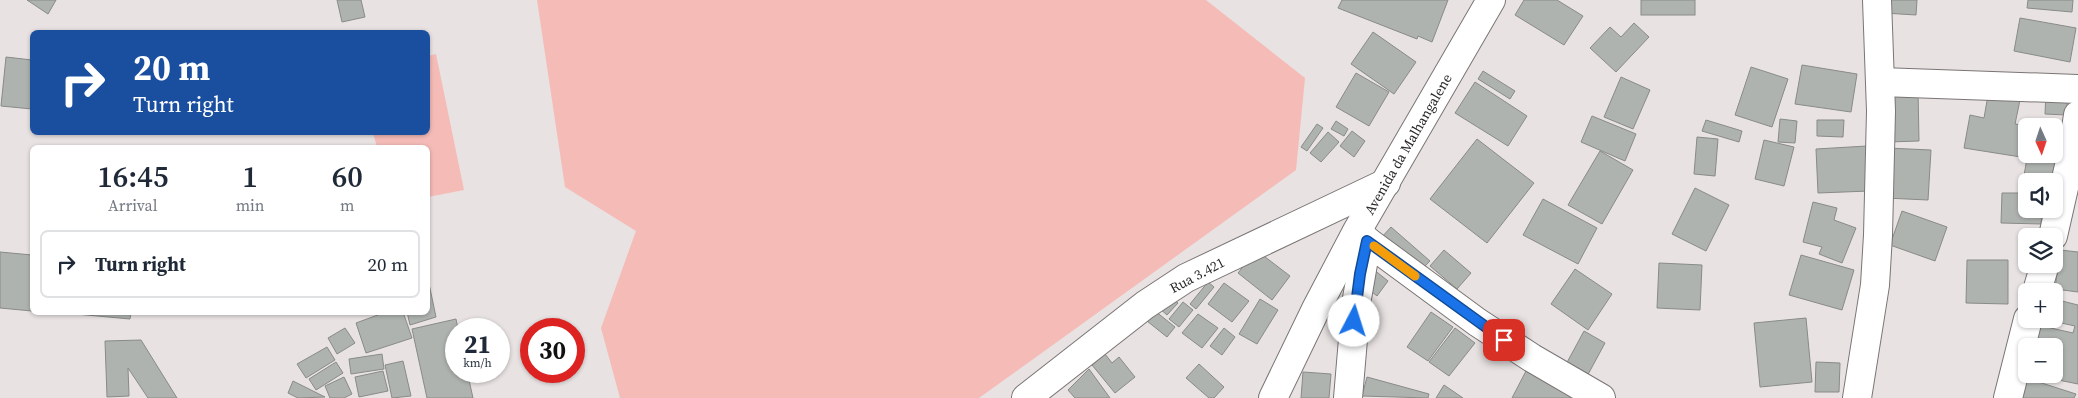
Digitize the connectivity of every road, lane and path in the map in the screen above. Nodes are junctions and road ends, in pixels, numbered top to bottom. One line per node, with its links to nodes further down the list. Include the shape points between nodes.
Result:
1 (1491, 0): 6 (street, Avenida da Malhangalene)
2 (1877, 0): 3 (street)
3 (1881, 82): 4 (street); 14 (street, via 1878,235)
4 (2078, 89)
5 (2078, 115): 7 (street)
6 (1386, 183): 8 (street, Avenida da Malhangalene); 10 (street, Rua 3.421, via 1186,278 1145,305)
7 (2055, 228)
8 (1362, 236): 11 (street, Avenida da Malhangalene, via 1316,309); 12 (street); 13 (street, via 1477,322)
9 (2026, 328): 15 (street)
10 (1026, 398)
11 (1274, 398)
12 (1348, 398)
13 (1601, 398)
14 (1857, 398)
15 (2008, 398)

